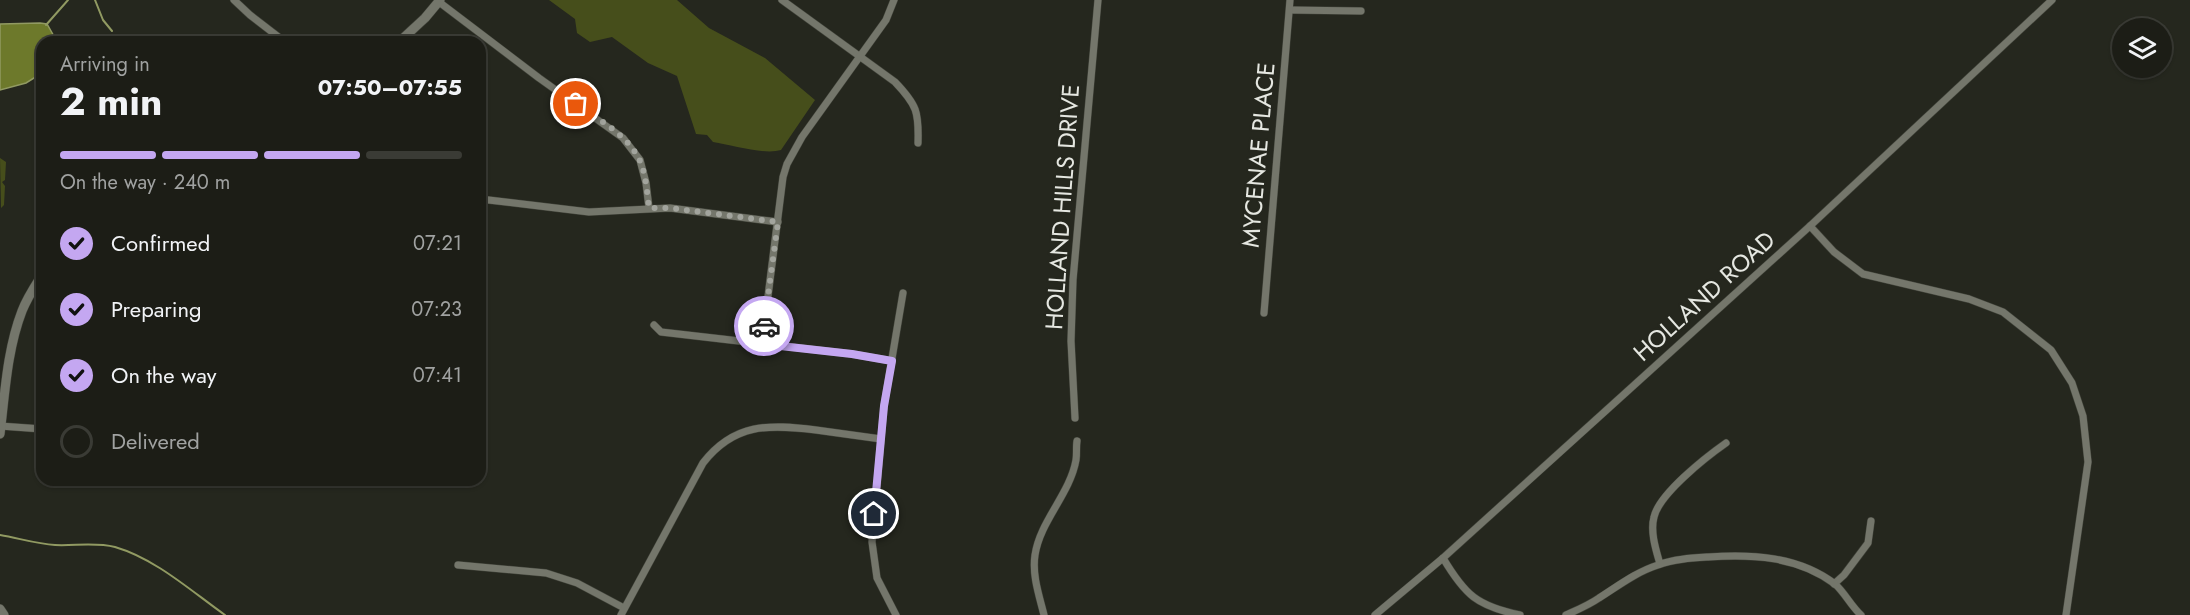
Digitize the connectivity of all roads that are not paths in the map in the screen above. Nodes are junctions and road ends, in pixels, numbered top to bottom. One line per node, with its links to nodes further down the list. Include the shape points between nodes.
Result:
1 (234, 0): 10 (street)
2 (782, 0): 14 (street)
3 (894, 0): 14 (street, via 886,20)
4 (1098, 0): 26 (street, HOLLAND HILLS DRIVE, via 1073,280)
5 (1290, 0): 8 (street, MYCENAE PLACE)
6 (2052, 0): 19 (street, HOLLAND ROAD)
7 (440, 1): 11 (street); 12 (street)
8 (1290, 10): 9 (street); 22 (street, MYCENAE PLACE)
9 (1361, 11)
10 (277, 36)
11 (405, 36)
12 (485, 36)
13 (486, 37): 17 (street, via 623,138 640,160)
14 (860, 56): 15 (street, via 909,97 918,116); 18 (street, via 792,153 783,177)
15 (918, 143)
16 (486, 200): 17 (street, via 589,212)
17 (649, 208): 18 (street)
18 (778, 222): 24 (street)
19 (1810, 226): 33 (street, HOLLAND ROAD); 46 (street, via 1834,252 1863,274 1969,299 2003,312 2051,350 2072,383 2084,416 2088,462)
20 (36, 286): 27 (street, via 16,331)
21 (903, 293): 25 (street)
22 (1264, 313)
23 (654, 325): 24 (street, via 661,332)
24 (762, 344): 25 (street)
25 (892, 361): 29 (street)
26 (1075, 418)
27 (0, 429): 28 (street)
28 (36, 429)
29 (881, 439): 38 (street, via 782,426 759,427 725,440 702,463); 40 (street, via 873,561)
30 (1077, 441): 41 (street, via 1071,476 1035,554 1034,570)
31 (1726, 443): 34 (street, via 1663,497 1653,517)
32 (1871, 521): 36 (street, via 1868,543)
33 (1443, 558): 42 (street, HOLLAND ROAD); 43 (street, via 1459,585 1477,601)
34 (1659, 564): 36 (street, via 1734,555 1775,557 1812,570); 44 (street)
35 (458, 565): 38 (street, via 546,573 577,583)
36 (1834, 584): 45 (street)
37 (0, 609): 39 (street)
38 (623, 612)
39 (4, 615)
40 (896, 615)
41 (1044, 615)
42 (1375, 615)
43 (1520, 615)
44 (1566, 615)
45 (1861, 615)
46 (2066, 615)

